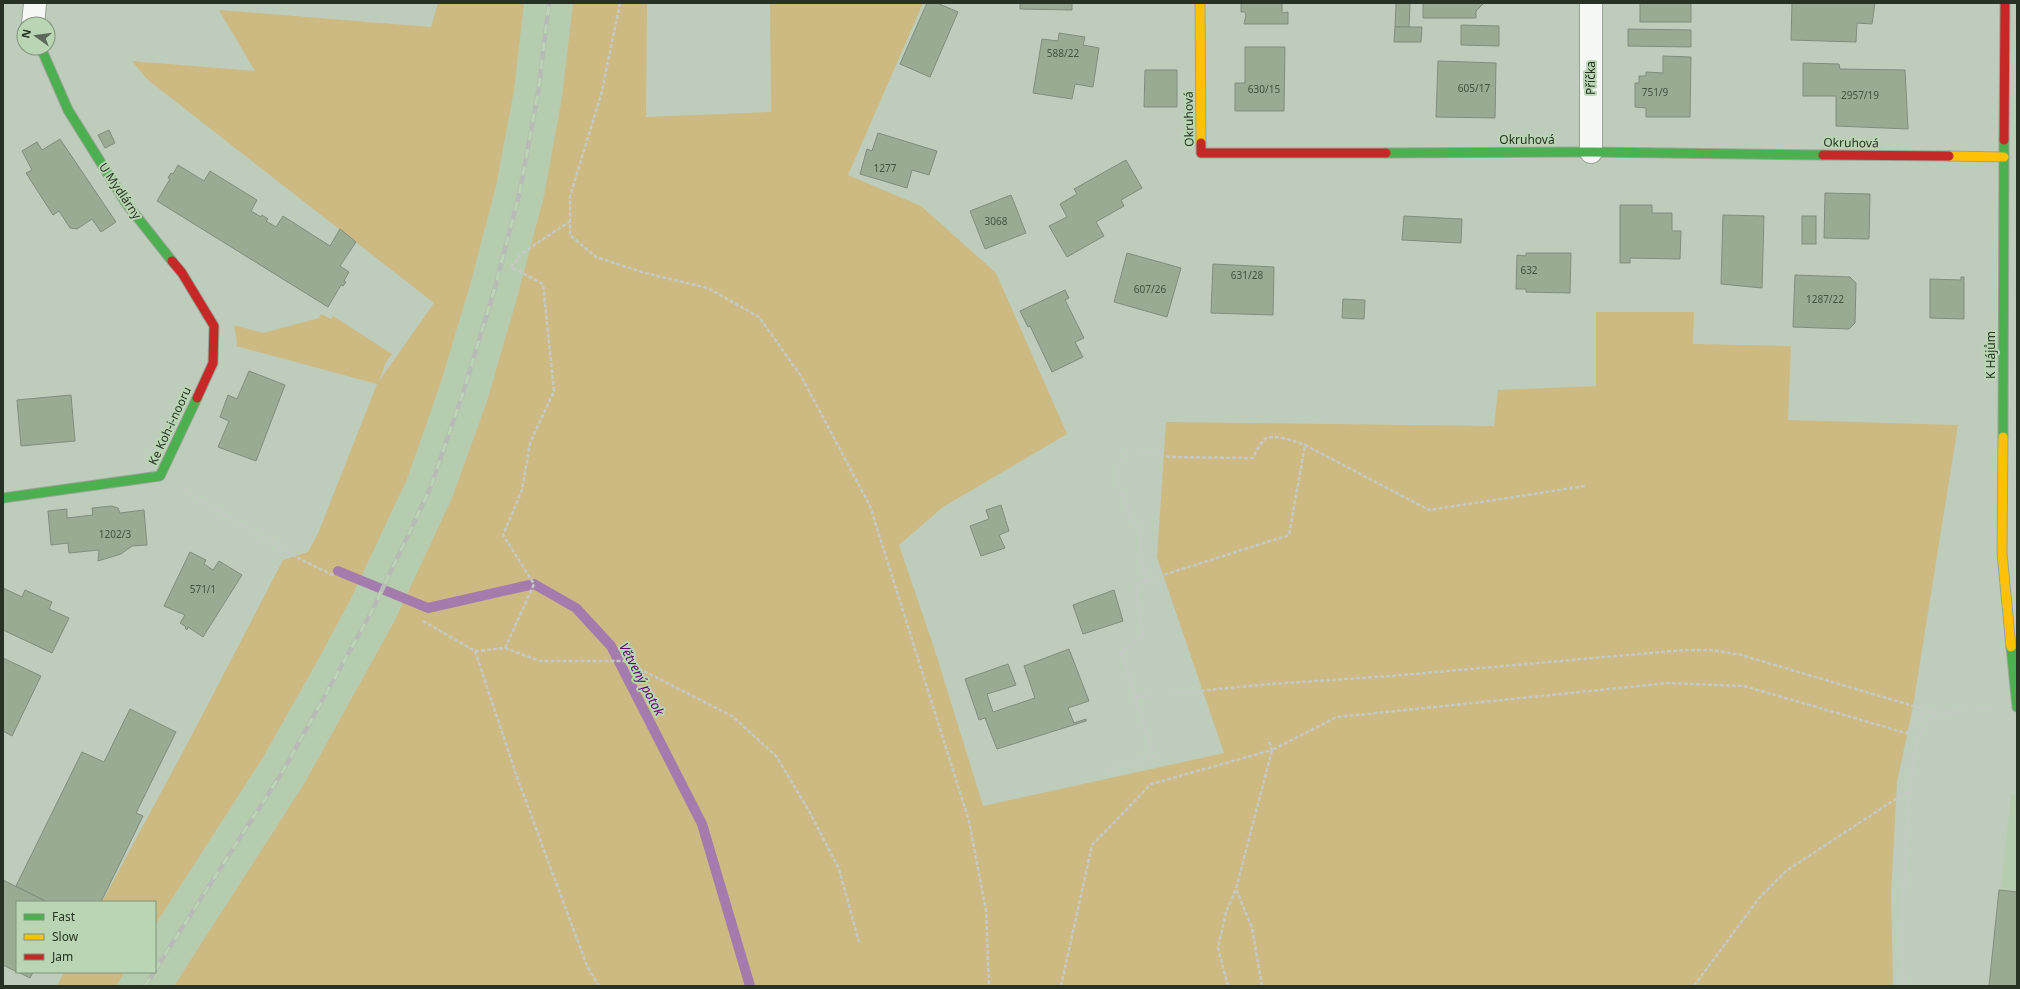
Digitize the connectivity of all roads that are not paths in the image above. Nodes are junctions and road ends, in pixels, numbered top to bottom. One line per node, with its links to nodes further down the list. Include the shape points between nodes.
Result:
1 (35, 3): 5 (street)
2 (1200, 3): 7 (street, Okruhová, via 1201,153)
3 (1591, 3): 7 (street, Příčka)
4 (2005, 3): 8 (street, K Hájům)
5 (34, 16)
6 (44, 56): 9 (street, U Mydlárny, via 68,110 126,203 182,273)
7 (1591, 152): 8 (street, Okruhová)
8 (2004, 157): 11 (street, K Hájům, via 2002,553)
9 (214, 326): 10 (street, Ke Koh-i-nooru, via 213,363 160,476)
10 (3, 498)
11 (2017, 706)

